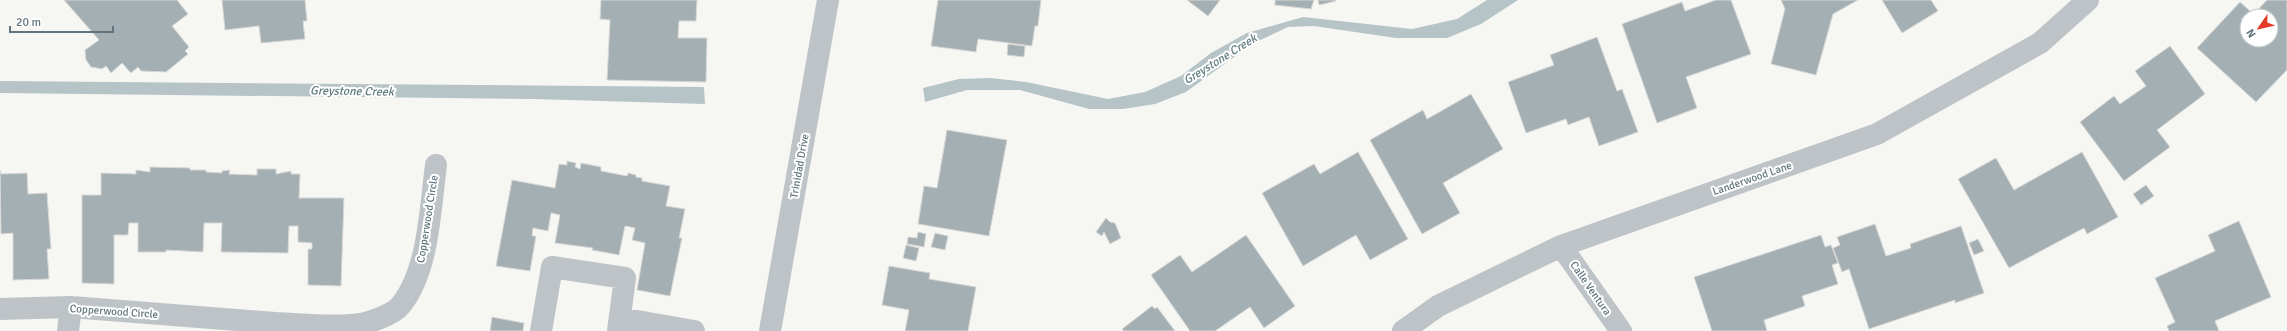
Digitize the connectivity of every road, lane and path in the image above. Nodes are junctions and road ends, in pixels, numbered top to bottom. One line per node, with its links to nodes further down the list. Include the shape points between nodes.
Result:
1 (828, 0): 12 (street, Trinidad Drive)
2 (2088, 0): 4 (street, Landerwood Lane, via 2040,43 1877,134)
3 (436, 166): 8 (street, Copperwood Circle, via 422,260 413,286 400,307 376,320 352,326)
4 (1561, 246): 13 (street, Landerwood Lane, via 1438,306); 14 (street, Calle Ventura)
5 (71, 307): 6 (street, Copperwood Circle); 8 (street, Copperwood Circle); 9 (street)
6 (0, 309)
7 (619, 324): 10 (street, via 625,278 552,267); 11 (street)
8 (274, 327)
9 (68, 331)
10 (541, 331)
11 (694, 331)
12 (770, 331)
13 (1402, 331)
14 (1621, 331)

